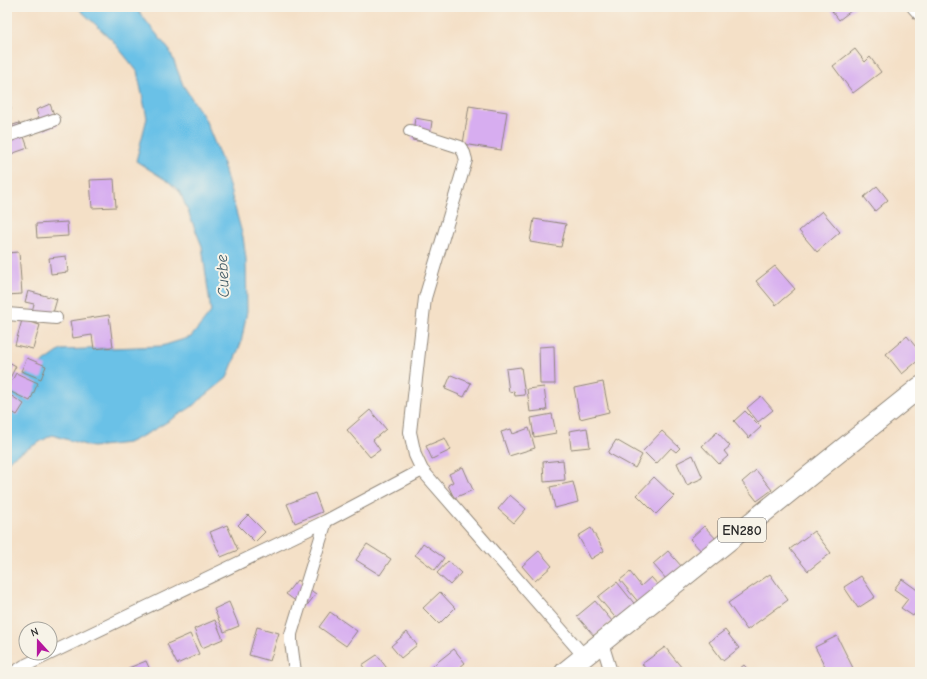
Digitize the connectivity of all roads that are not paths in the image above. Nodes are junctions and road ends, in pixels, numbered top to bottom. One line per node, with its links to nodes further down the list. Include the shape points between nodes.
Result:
1 (914, 7): 2 (street)
2 (920, 15)
3 (54, 120): 5 (street)
4 (410, 131): 9 (street, via 460,147 466,160 425,298 410,432 415,455)
5 (7, 136)
6 (7, 314): 7 (street)
7 (56, 318)
8 (920, 387): 11 (main road, EN280)
9 (422, 470): 10 (street); 12 (street)
10 (326, 521): 13 (street); 14 (street, via 291,634)
11 (602, 643): 12 (main road, EN280); 16 (street)
12 (584, 656): 15 (main road, EN280)
13 (15, 672)
14 (295, 672)
15 (565, 672)
16 (611, 672)

